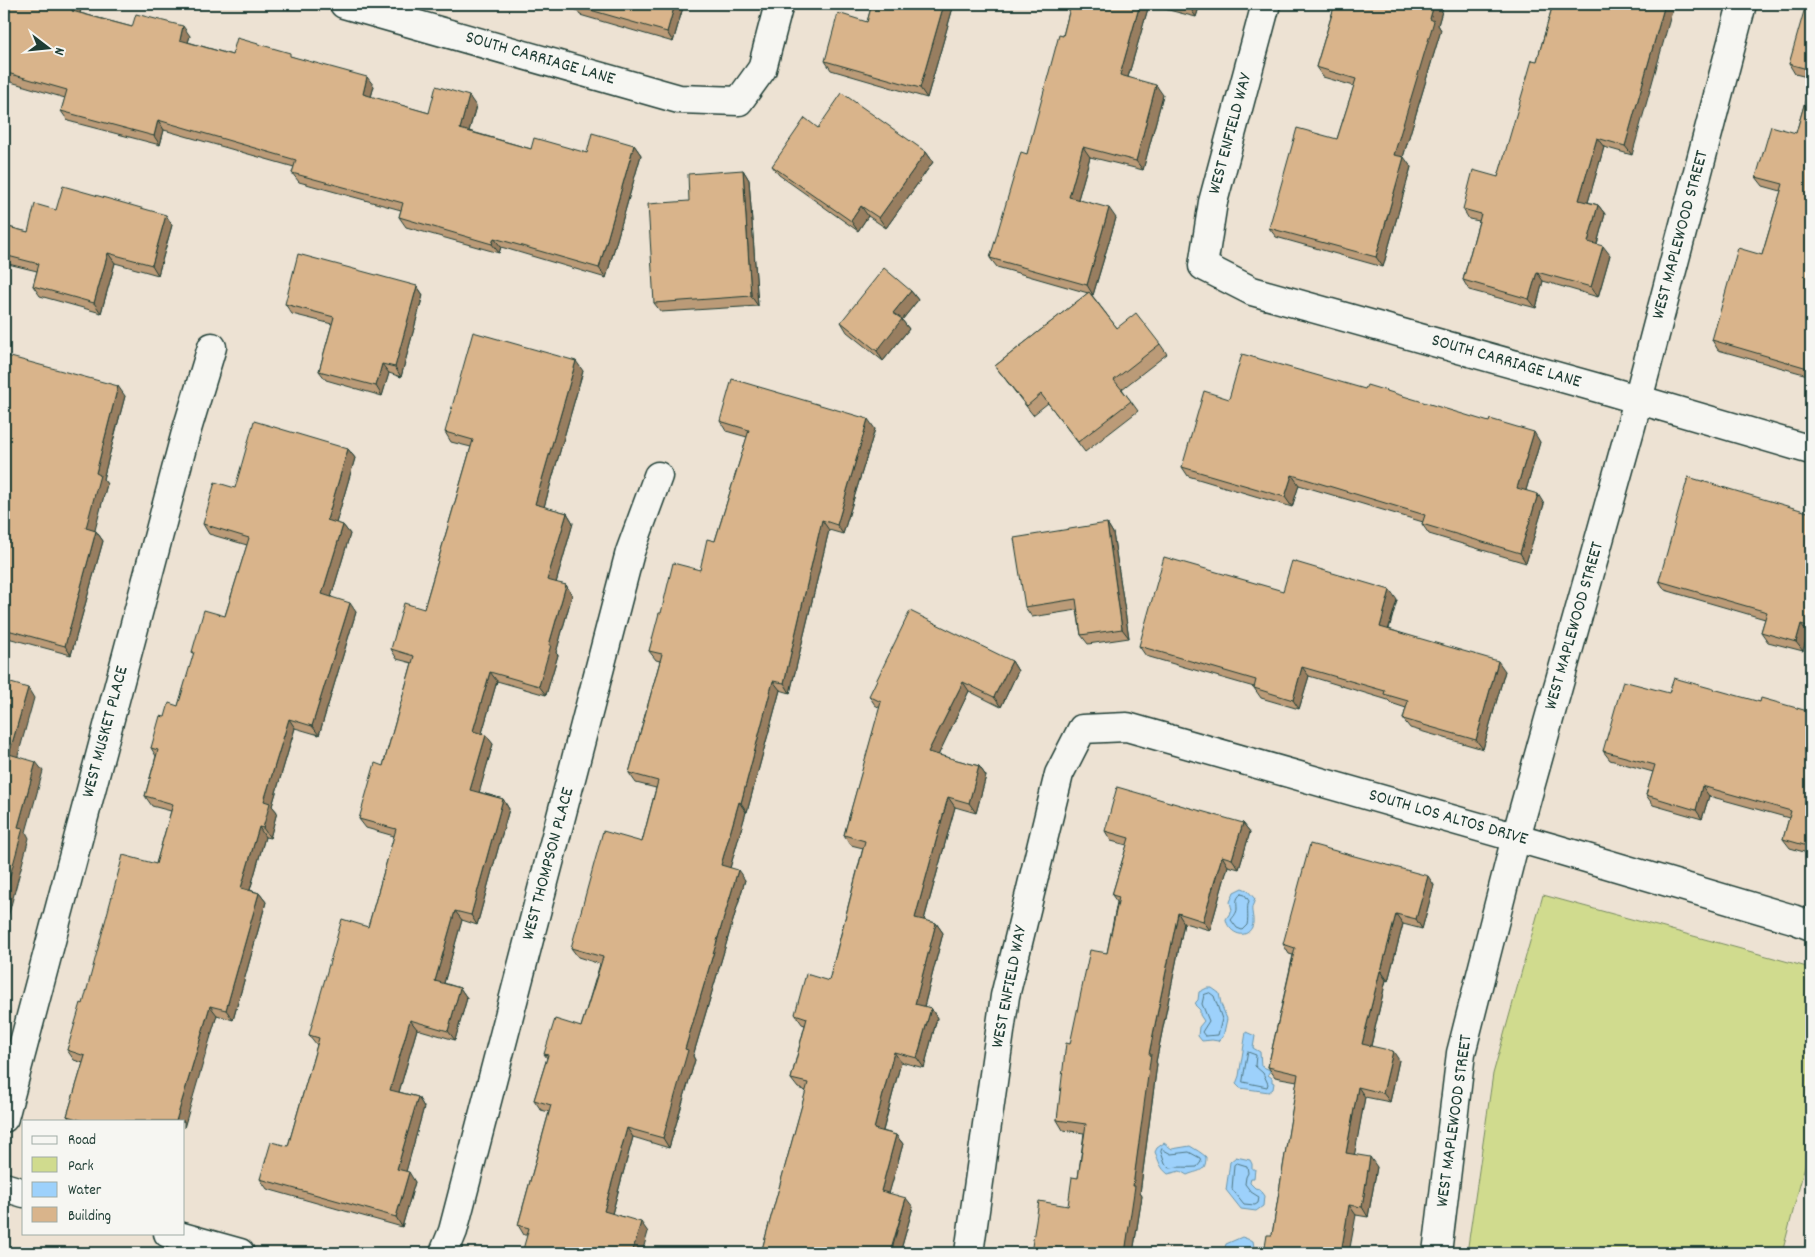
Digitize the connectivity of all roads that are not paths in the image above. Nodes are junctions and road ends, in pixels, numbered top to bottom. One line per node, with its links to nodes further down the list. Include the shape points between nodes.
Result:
1 (344, 4): 2 (street, SOUTH CARRIAGE LANE, via 679,99 739,101 762,69)
2 (779, 4)
3 (1266, 4): 5 (street, WEST ENFIELD WAY, via 1213,202)
4 (1742, 4): 7 (street, WEST MAPLEWOOD STREET)
5 (1203, 266): 7 (street, SOUTH CARRIAGE LANE, via 1252,291)
6 (212, 347): 13 (street, WEST MUSKET PLACE)
7 (1638, 399): 8 (street, SOUTH CARRIAGE LANE); 11 (street, WEST MAPLEWOOD STREET)
8 (1811, 450)
9 (658, 476): 18 (street, WEST THOMPSON PLACE, via 630,552 453,1231)
10 (1082, 729): 11 (street, SOUTH LOS ALTOS DRIVE, via 1127,727); 19 (street, WEST ENFIELD WAY, via 1059,774 1005,996)
11 (1516, 837): 12 (street, SOUTH LOS ALTOS DRIVE); 20 (street, WEST MAPLEWOOD STREET, via 1462,1053)
12 (1811, 926)
13 (4, 1118)
14 (4, 1187): 15 (street)
15 (22, 1192)
16 (172, 1234): 17 (street)
17 (240, 1253)
18 (444, 1253)
19 (969, 1253)
20 (1437, 1253)

